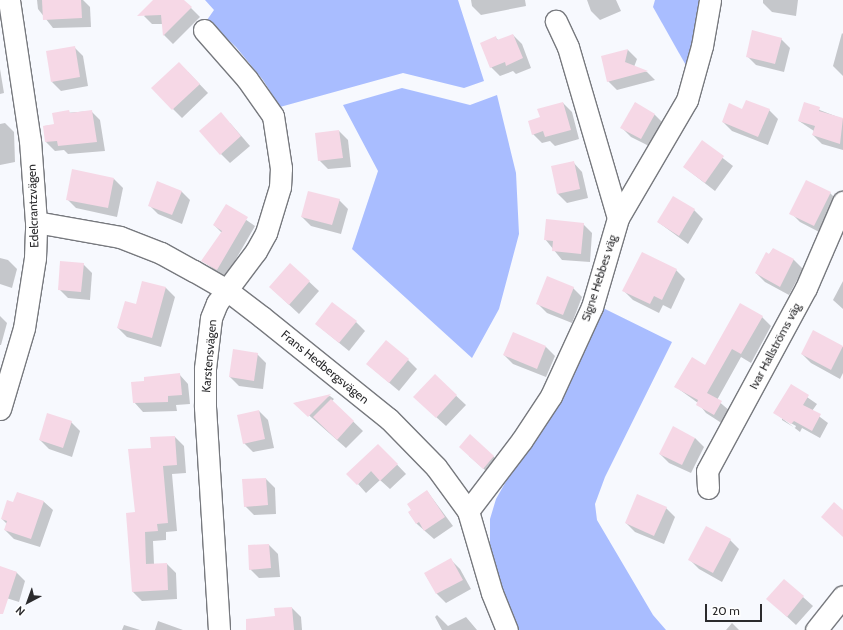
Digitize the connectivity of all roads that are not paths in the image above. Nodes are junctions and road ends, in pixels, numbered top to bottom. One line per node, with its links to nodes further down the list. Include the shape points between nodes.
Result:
1 (9, 0): 7 (street, Edelcrantzvägen, via 30,141)
2 (710, 0): 6 (street, via 699,61 687,100)
3 (556, 21): 6 (street, Signe Hebbes väg, via 568,47)
4 (204, 30): 8 (street, Karstensvägen, via 264,101 273,116 280,147 280,187 274,213 256,251)
5 (843, 202): 10 (street, Ivar Hallströms väg, via 806,288 706,471)
6 (618, 218): 11 (street, Signe Hebbes väg, via 592,308 551,396 518,447)
7 (36, 222): 8 (street, Frans Hedbergsvägen, via 120,237 161,253); 9 (street, Edelcrantzvägen, via 34,258 24,328)
8 (228, 290): 11 (street, Frans Hedbergsvägen, via 389,419 436,467); 13 (street, Karstensvägen, via 217,303 211,318 205,368 206,450)
9 (0, 409)
10 (708, 488)
11 (468, 511): 14 (street, Frans Hedbergsvägen, via 492,593)
12 (843, 596): 15 (street)
13 (219, 630)
14 (507, 630)
15 (816, 630)

